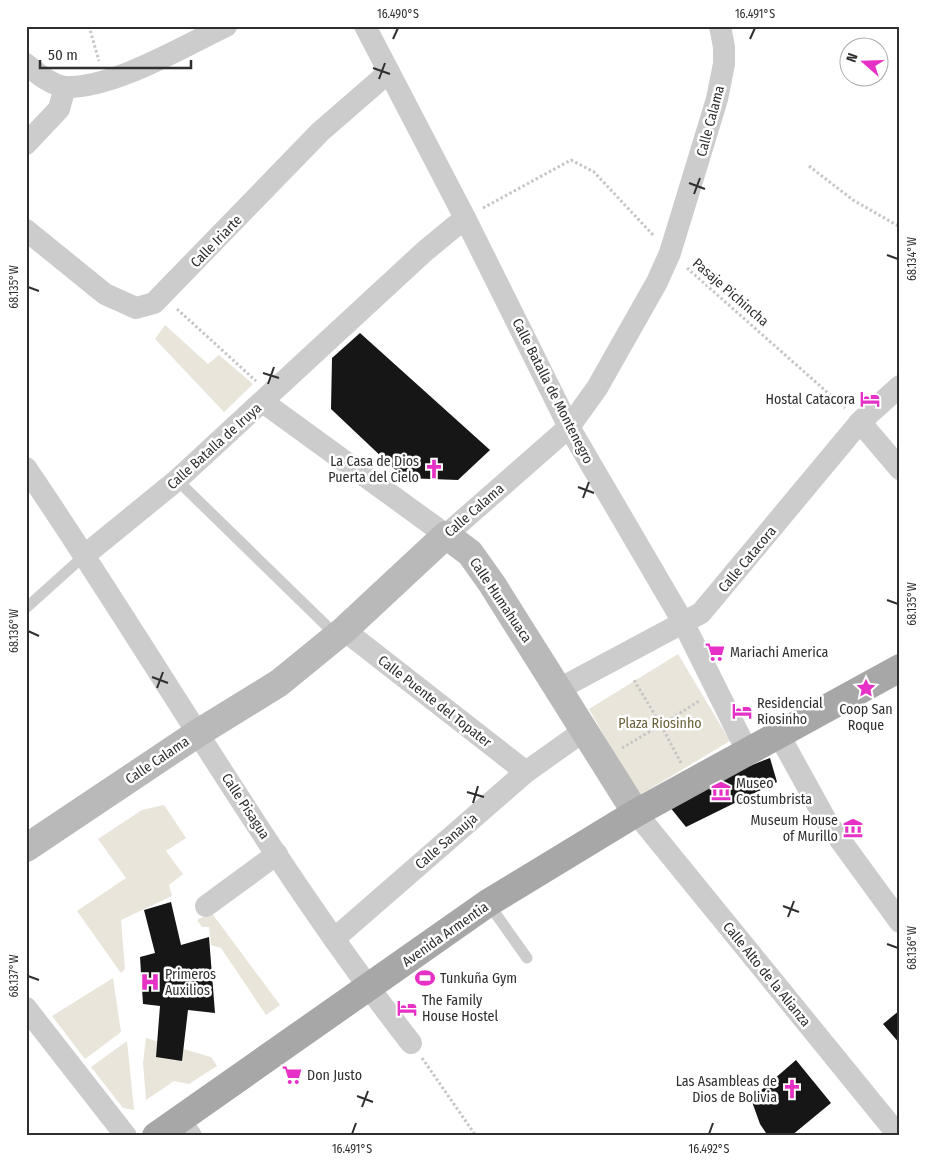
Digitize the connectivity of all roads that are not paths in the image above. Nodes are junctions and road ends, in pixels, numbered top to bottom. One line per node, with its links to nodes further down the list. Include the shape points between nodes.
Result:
1 (226, 26): 6 (street, via 105,81)
2 (365, 26): 5 (street, Calle Batalla de Montenegro)
3 (720, 26): 13 (street, Calle Calama, via 724,64 717,99 670,253 625,341)
4 (26, 64): 6 (street, via 40,76)
5 (389, 72): 8 (street, Calle Batalla de Montenegro); 9 (street, Calle Iriarte, via 320,132 154,303 136,308 105,294)
6 (65, 87): 7 (street, via 59,109)
7 (26, 144)
8 (465, 218): 11 (street, Calle Batalla de Iruya); 13 (street, Calle Batalla de Montenegro)
9 (26, 230)
10 (900, 386): 12 (street, Calle Catacora)
11 (267, 398): 16 (street, Calle Batalla de Iruya); 17 (street, Calle Humahuaca)
12 (860, 422): 15 (street); 20 (street, Calle Catacora, via 701,613)
13 (569, 427): 17 (street, Calle Calama); 20 (street, Calle Batalla de Montenegro)
14 (26, 468): 18 (street, Calle Pisagua)
15 (900, 470)
16 (177, 480): 18 (street, Calle Batalla de Iruya); 21 (lane, Calle Puente del Topater)
17 (446, 535): 21 (main road, Calle Calama); 23 (main road, Calle Humahuaca, via 470,553)
18 (85, 555): 19 (lane, Calle Batalla de Iruya); 25 (street, Calle Pisagua)
19 (26, 608)
20 (683, 622): 23 (street, Calle Catacora); 27 (street, Calle Batalla de Montenegro)
21 (340, 633): 25 (main road, Calle Calama, via 279,683); 28 (street, Calle Puente del Topater)
22 (900, 668): 26 (main road, Avenida Armentia)
23 (559, 689): 24 (main road, Calle Humahuaca)
24 (585, 730): 28 (street, Calle Sanauja); 29 (main road, Calle Humahuaca)
25 (198, 733): 30 (main road, Calle Calama); 31 (street, Calle Pisagua)
26 (779, 735): 27 (main road, Avenida Armentia); 34 (street, via 827,822)
27 (747, 751): 29 (main road, Avenida Armentia)
28 (526, 772): 35 (street, Calle Sanauja)
29 (636, 813): 32 (main road, Avenida Armentia); 43 (street, Calle Alto de la Alianza)
30 (26, 848)
31 (277, 854): 33 (street); 35 (street, Calle Pisagua)
32 (488, 903): 36 (lane); 37 (main road, Avenida Armentia)
33 (206, 906)
34 (900, 922)
35 (334, 939): 37 (street, Calle Pisagua)
36 (527, 958)
37 (368, 988): 39 (street, Calle Pisagua); 40 (main road, Avenida Armentia)
38 (26, 1008): 41 (street)
39 (411, 1043)
40 (185, 1128): 42 (main road, Avenida Armentia)
41 (126, 1136)
42 (156, 1136)
43 (899, 1136)

